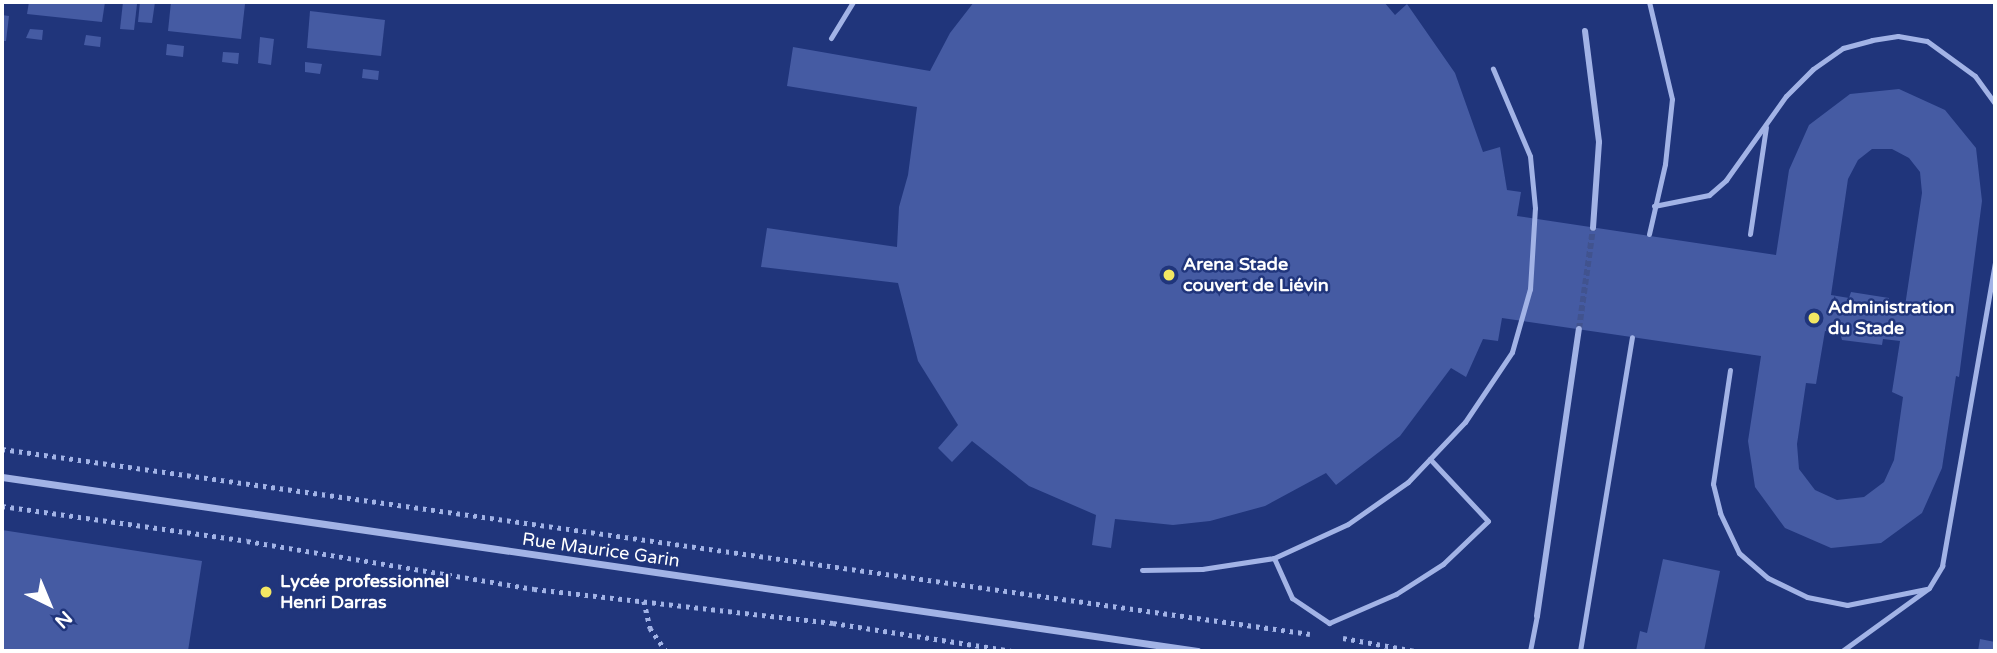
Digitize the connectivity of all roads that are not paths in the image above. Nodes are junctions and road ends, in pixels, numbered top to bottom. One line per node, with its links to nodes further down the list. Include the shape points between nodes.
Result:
1 (853, 2): 4 (lane)
2 (1649, 2): 8 (lane, via 1672,100 1665,164)
3 (1585, 32): 9 (street, via 1599,142)
4 (831, 38)
5 (1493, 69): 16 (lane, via 1530,156 1535,208 1530,289 1512,352 1465,422)
6 (1995, 104): 7 (lane, via 1952,55 1927,41 1898,36 1843,48 1813,69)
7 (1766, 124): 8 (lane, via 1726,180 1709,195); 11 (lane)
8 (1654, 206): 10 (lane)
9 (1593, 228)
10 (1649, 234)
11 (1750, 234)
12 (1995, 263): 20 (lane, via 1942,566)
13 (1578, 329): 21 (street)
14 (1632, 337): 24 (lane)
15 (1730, 370): 20 (lane, via 1713,484 1720,513 1739,553 1768,578 1797,592 1847,605)
16 (1430, 459): 18 (lane, via 1408,482 1348,524); 18 (lane, via 1488,521 1443,564 1420,579 1329,623 1292,598)
17 (2, 477): 22 (street, Rue Maurice Garin)
18 (1274, 558): 19 (lane, via 1202,569)
19 (1142, 570)
20 (1929, 588): 25 (lane)
21 (1537, 615): 23 (lane)
22 (1197, 651)
23 (1530, 651)
24 (1580, 651)
25 (1842, 651)

